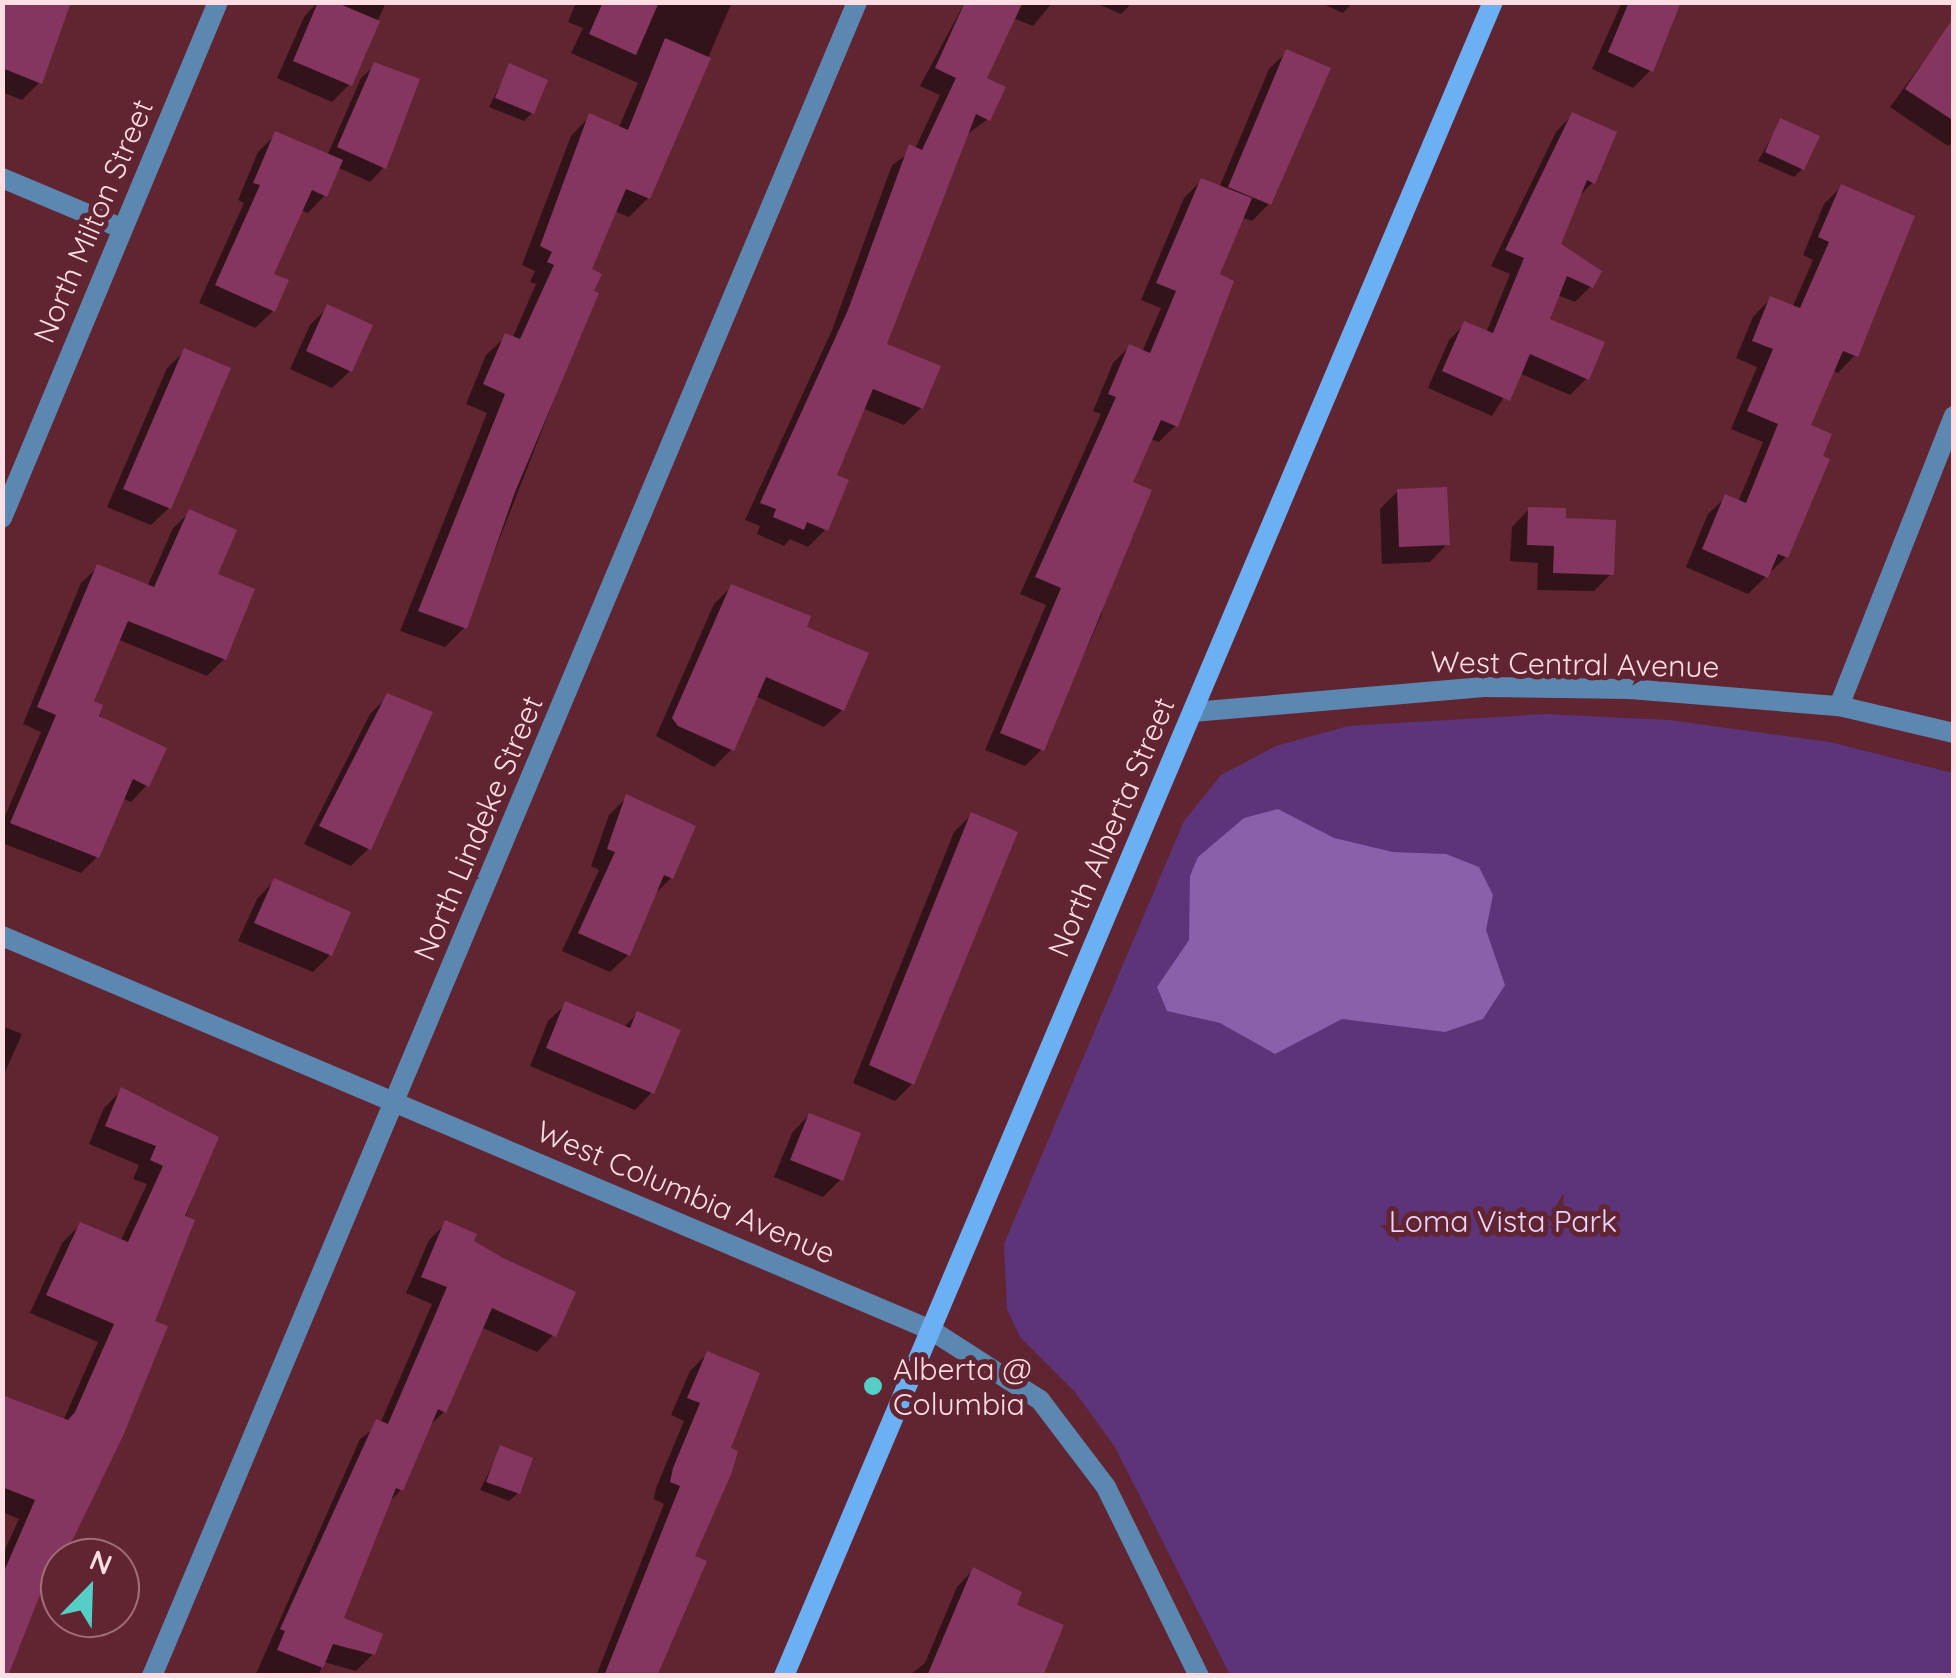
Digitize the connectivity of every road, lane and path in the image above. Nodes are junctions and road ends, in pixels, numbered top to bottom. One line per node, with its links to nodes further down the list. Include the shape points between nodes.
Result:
1 (218, 2): 5 (street, North Milton Street)
2 (857, 2): 12 (street, North Lindeke Street)
3 (1494, 2): 9 (main road, North Alberta Street)
4 (2, 178): 5 (street)
5 (121, 228): 7 (street, North Milton Street)
6 (1954, 416): 8 (street)
7 (2, 518)
8 (1839, 706): 9 (street, West Central Avenue, via 1630,689 1486,686); 10 (street, West Central Avenue)
9 (1192, 712): 13 (main road, North Alberta Street)
10 (1954, 733)
11 (2, 936): 12 (street, West Columbia Avenue)
12 (396, 1100): 13 (street, West Columbia Avenue); 14 (street, North Lindeke Street)
13 (932, 1330): 15 (main road, North Alberta Street); 16 (street, West Columbia Avenue, via 1040,1400 1106,1487)
14 (152, 1676)
15 (784, 1676)
16 (1199, 1676)

